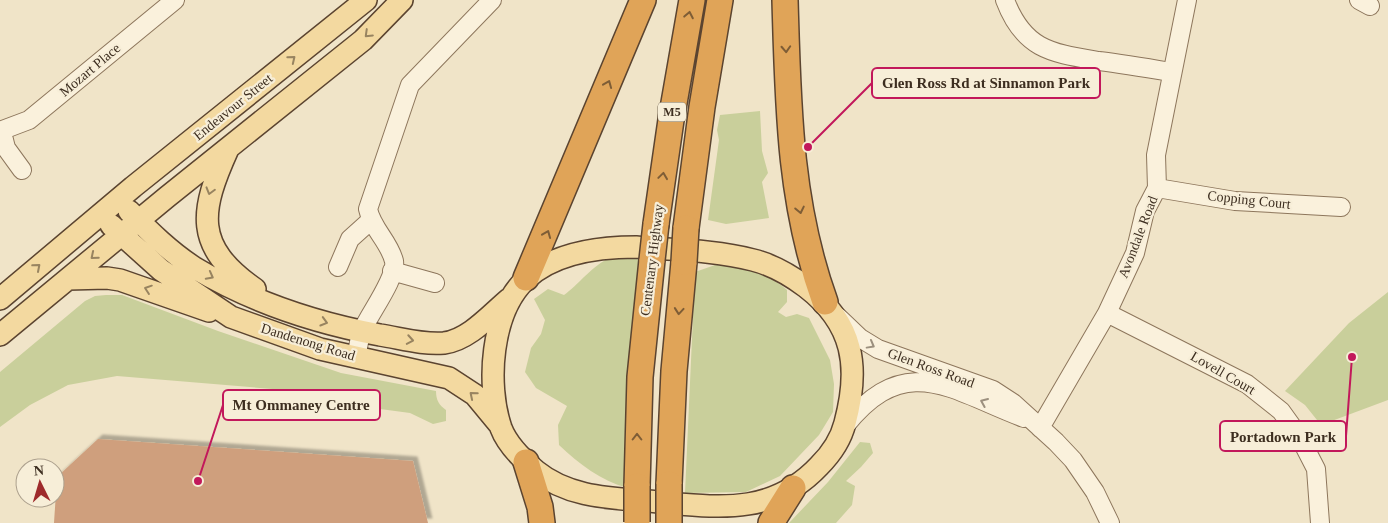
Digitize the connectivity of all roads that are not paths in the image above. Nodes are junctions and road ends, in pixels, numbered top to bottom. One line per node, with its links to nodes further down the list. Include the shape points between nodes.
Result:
1 (174, 0): 12 (street, Mozart Place, via 29,120)
2 (366, 0): 16 (main road, Endeavour Street, one-way to 2)
3 (402, 0): 13 (main road, Endeavour Street, one-way to 13, via 363,40)
4 (492, 0): 20 (street, via 410,85 368,209)
5 (643, 0): 25 (highway, one-way to 5)
6 (692, 0): 42 (highway, Centenary Highway / M5, one-way to 6, bridge, via 640,377 652,260)
7 (720, 0): 43 (highway, M5, one-way to 43, bridge, via 686,228 674,371)
8 (785, 0): 29 (highway, one-way to 29, via 793,172 808,248)
9 (1005, 0): 11 (street, via 1012,17 1028,37 1055,54)
10 (1187, 0): 11 (street, Avondale Road)
11 (1171, 72): 15 (street, Avondale Road, via 1156,155)
12 (1, 131): 14 (street, Mozart Place, via 6,148)
13 (229, 146): 19 (main road, Endeavour Street); 30 (main road, one-way to 30, via 207,202 209,232 226,265)
14 (22, 170)
15 (1157, 188): 17 (street, Copping Court, via 1235,201); 31 (street, Avondale Road, via 1145,212 1135,253)
16 (118, 200): 18 (main road, Endeavour Street); 19 (main road, Dandenong Road)
17 (1341, 207)
18 (100, 215): 21 (main road, Dandenong Road); 27 (main road, one-way to 18)
19 (140, 218): 21 (main road); 30 (main road, Dandenong Road, one-way to 30, via 169,249 194,267)
20 (370, 222): 22 (street, via 350,239); 23 (street, via 389,246 394,263)
21 (121, 234): 24 (main road, one-way to 24); 32 (main road, Dandenong Road, via 161,270)
22 (338, 267)
23 (392, 271): 26 (street); 33 (street)
24 (68, 278): 32 (main road, one-way to 24, via 120,280); 34 (main road)
25 (526, 278): 28 (main road); 29 (main road, via 578,253 606,248 636,247 728,255 751,259 789,274)
26 (435, 283)
27 (0, 299)
28 (509, 299): 33 (main road, Dandenong Road, one-way to 28, via 444,343 464,335); 37 (main road, via 493,367)
29 (830, 308): 36 (street, Glen Ross Road, one-way to 36, via 868,344 993,390 1007,398); 38 (main road, via 844,332 853,368)
30 (286, 310): 33 (main road, Dandenong Road, one-way to 33)
31 (1107, 312): 36 (street, Avondale Road); 46 (street, Lovell Court, via 1247,384 1281,411 1316,469)
32 (231, 317): 35 (main road, Dandenong Road, via 279,336)
33 (362, 331): 35 (street)
34 (0, 335)
35 (356, 358): 37 (main road, Dandenong Road, one-way to 35, via 475,396 449,378)
36 (1035, 424): 38 (street, Glen Ross Road, one-way to 38, via 945,386 918,381 879,392 859,408); 45 (street, Glen Ross Road, via 1072,460 1096,492)
37 (502, 428): 39 (main road, Dandenong Road)
38 (844, 428): 40 (main road, Dandenong Road, via 824,460)
39 (526, 462): 40 (main road, Dandenong Road, via 553,483 608,498 743,506 769,500); 41 (highway)
40 (794, 488): 44 (highway)
41 (542, 523)
42 (637, 523)
43 (669, 523)
44 (771, 523)
45 (1110, 523)
46 (1320, 523)

